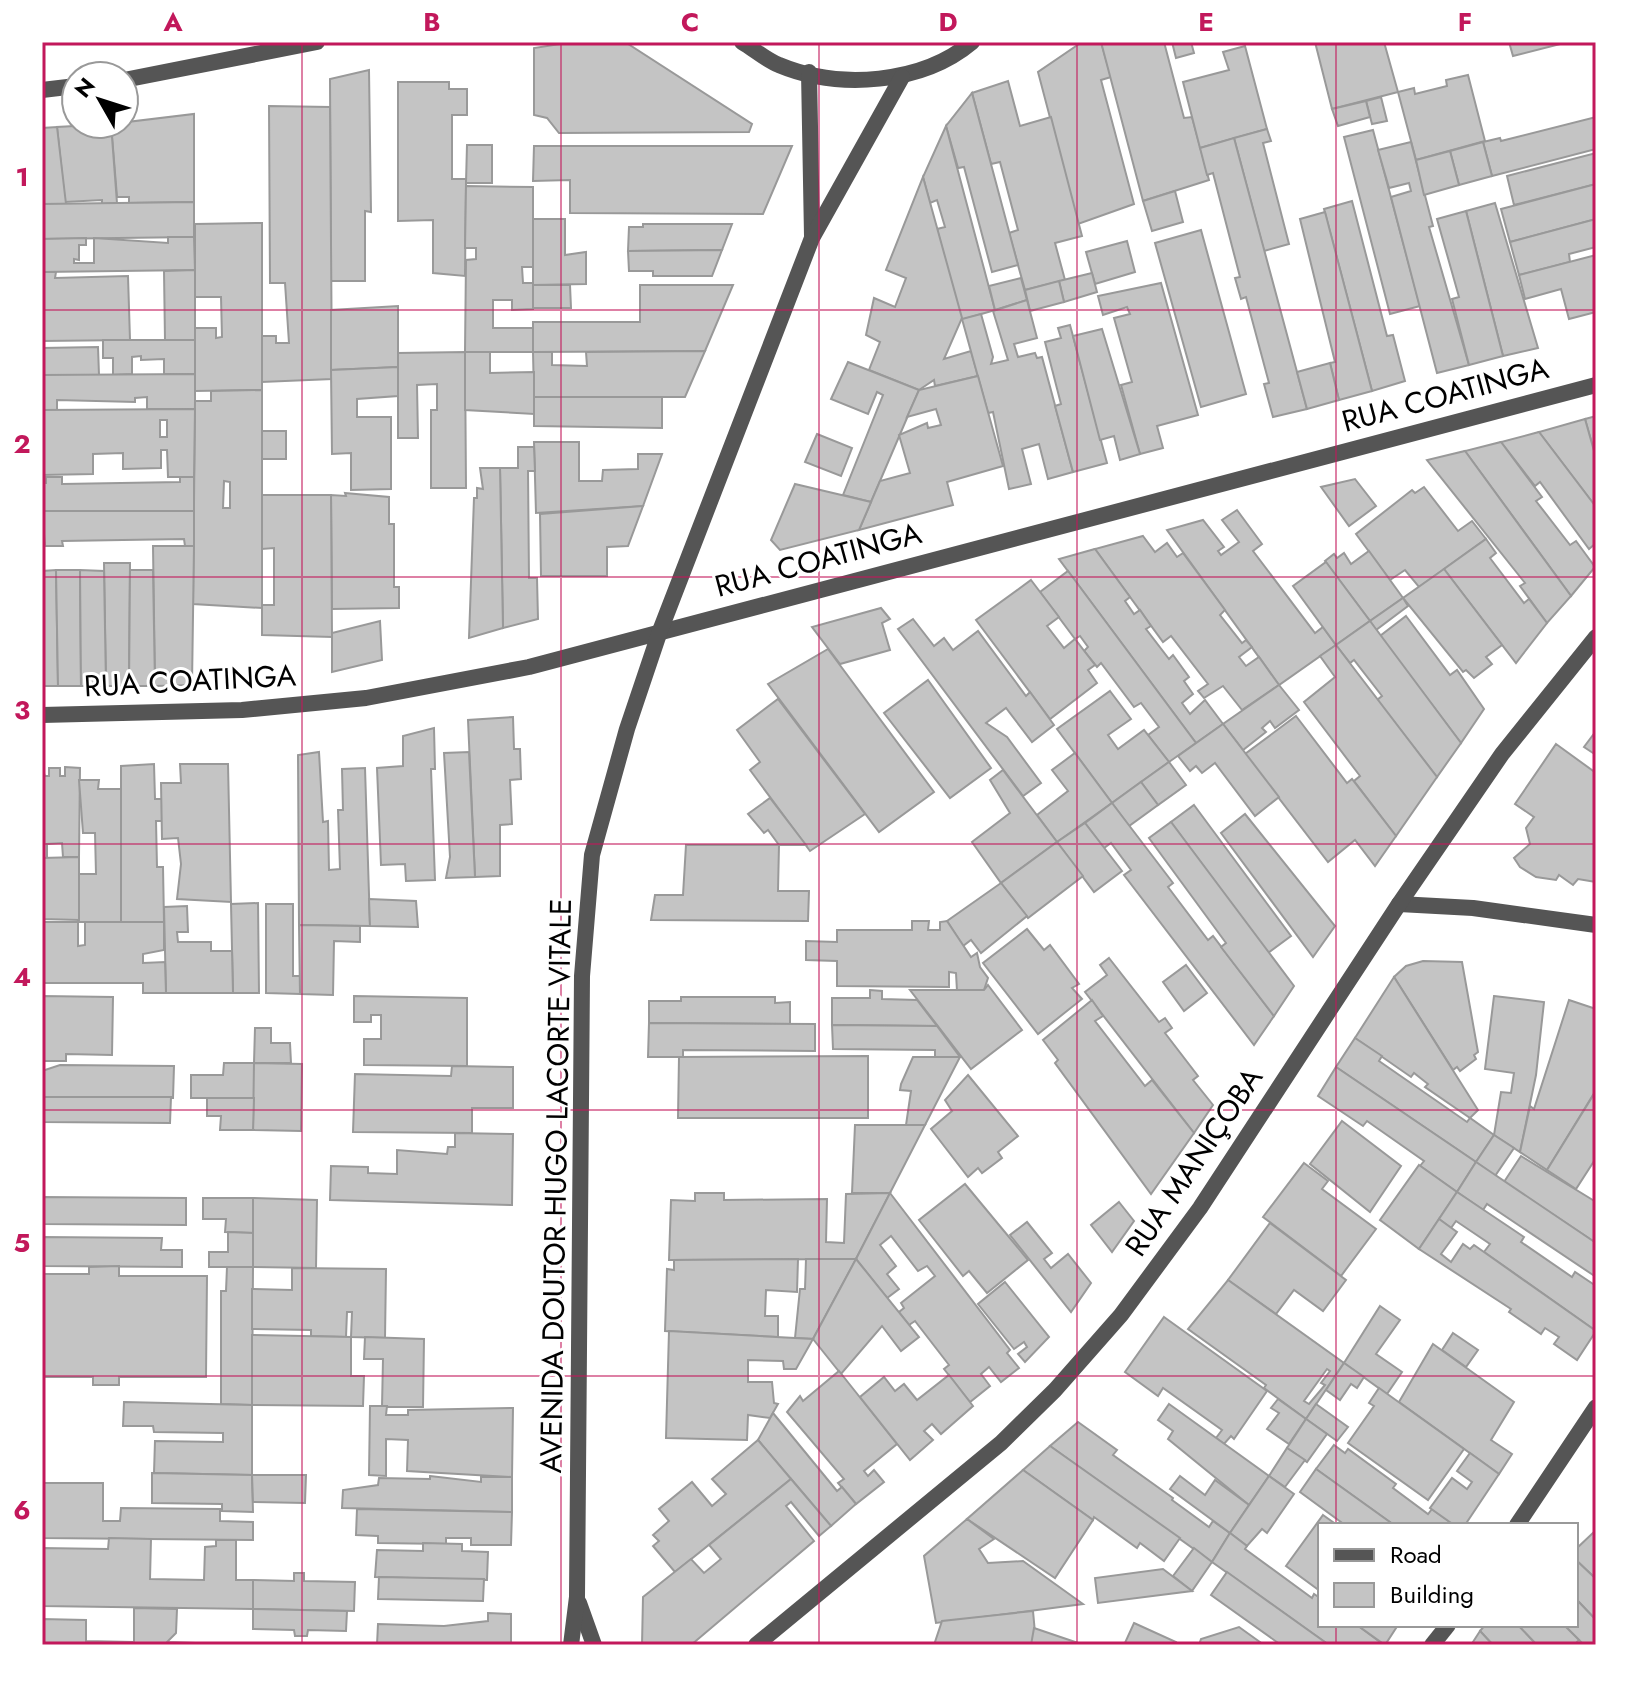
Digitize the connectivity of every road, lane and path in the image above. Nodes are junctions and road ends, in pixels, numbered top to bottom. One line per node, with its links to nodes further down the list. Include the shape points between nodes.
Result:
1 (317, 42): 5 (street)
2 (742, 42): 4 (street, via 779,65)
3 (972, 42): 6 (street)
4 (809, 72): 6 (street, via 840,79); 7 (street, AVENIDA DOUTOR HUGO LACORTE VITALE)
5 (140, 77)
6 (902, 77): 7 (street, AVENIDA DOUTOR HUGO LACORTE VITALE)
7 (812, 238): 9 (street, AVENIDA DOUTOR HUGO LACORTE VITALE)
8 (1596, 385): 9 (street, RUA COATINGA)
9 (660, 631): 11 (street, RUA COATINGA, via 529,667 366,698 242,710); 16 (street, AVENIDA DOUTOR HUGO LACORTE VITALE, via 607,799 589,885 582,976)
10 (1596, 637): 12 (street, RUA MANIÇOBA, via 1502,754)
11 (42, 715)
12 (1399, 904): 13 (street); 20 (street, RUA MANIÇOBA, via 1200,1208 1121,1315 1001,1443)
13 (1596, 925)
14 (1596, 1407): 15 (street)
15 (1518, 1523)
16 (577, 1597): 18 (street, AVENIDA DOUTOR HUGO LACORTE VITALE); 19 (street, AVENIDA DOUTOR HUGO LACORTE VITALE)
17 (1446, 1627): 21 (street)
18 (571, 1645)
19 (594, 1645)
20 (756, 1645)
21 (1432, 1645)

